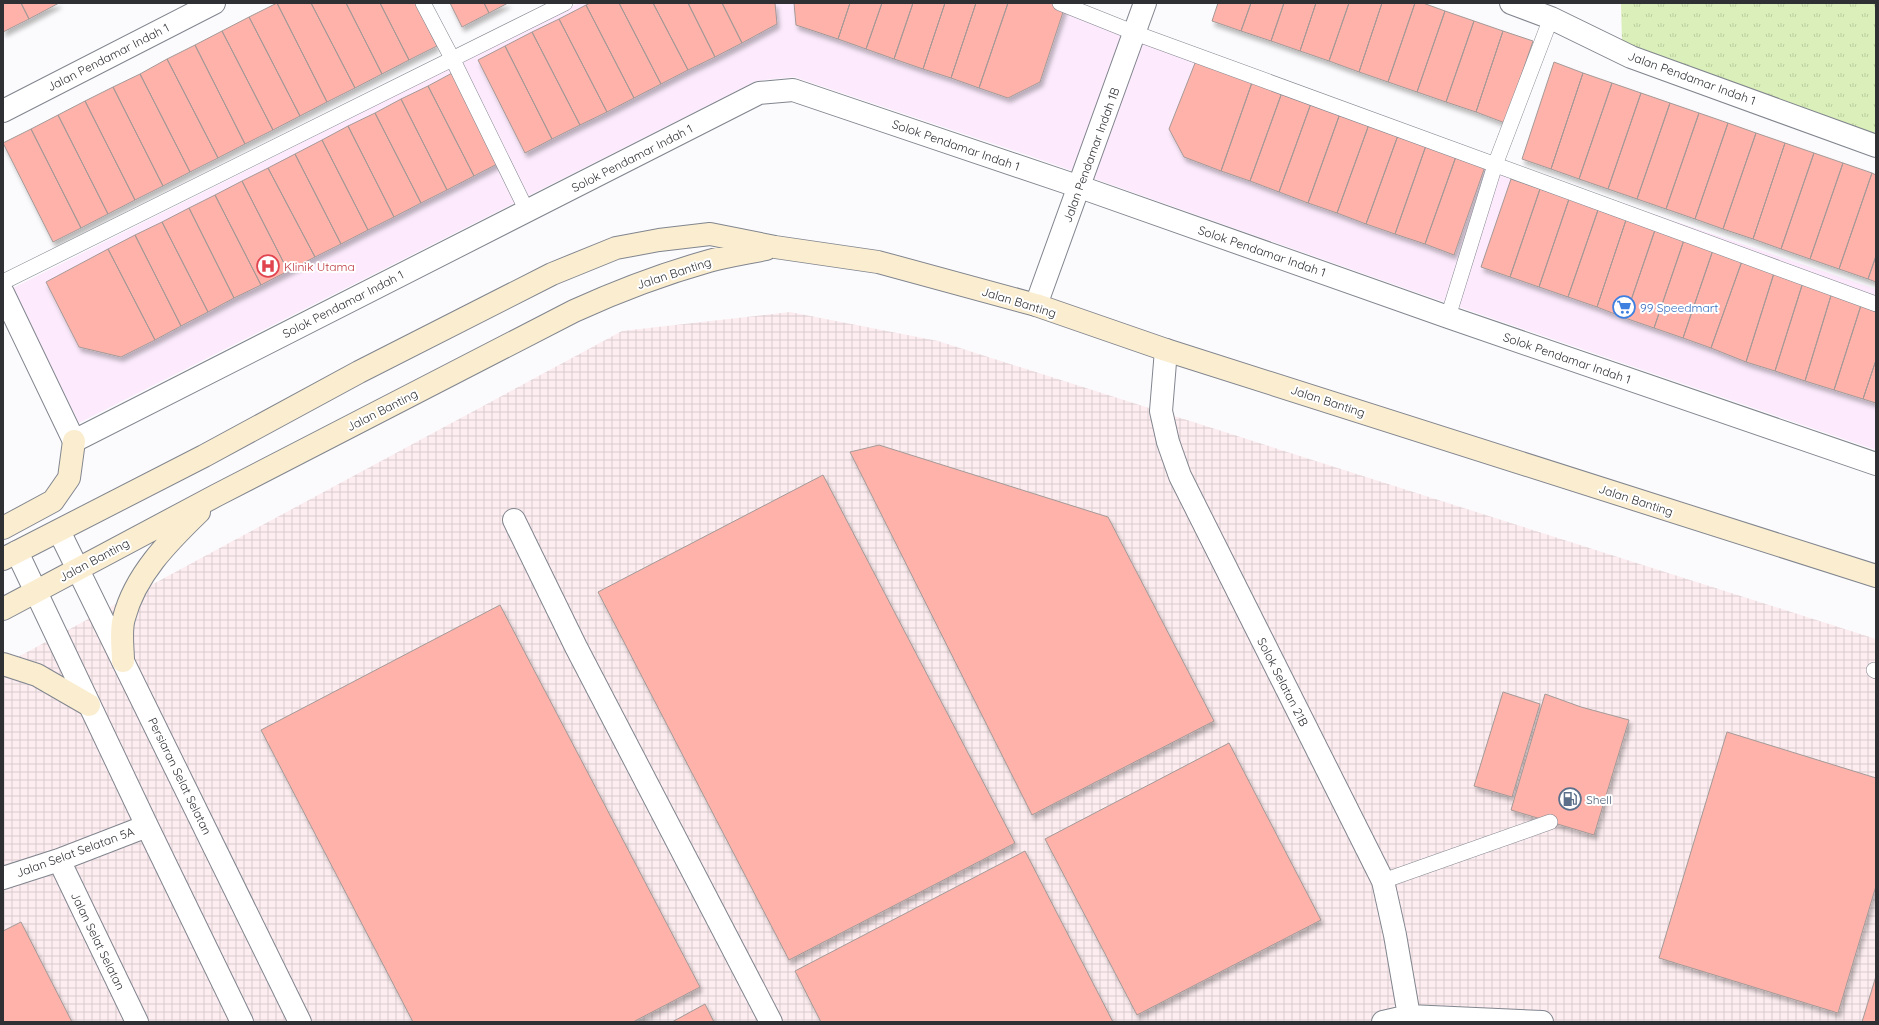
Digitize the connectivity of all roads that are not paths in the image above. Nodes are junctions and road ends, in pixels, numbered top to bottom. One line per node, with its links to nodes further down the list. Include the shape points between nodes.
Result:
1 (214, 3): 10 (street, Jalan Pendamar Indah 1)
2 (423, 3): 9 (lane)
3 (565, 3): 9 (lane)
4 (1060, 3): 8 (lane)
5 (1145, 3): 8 (street, Jalan Pendamar Indah 1B)
6 (1510, 3): 7 (street, Jalan Pendamar Indah 1)
7 (1555, 10): 11 (street, Jalan Pendamar Indah 1, via 1631,57); 12 (lane)
8 (1135, 33): 12 (lane); 13 (street, Jalan Pendamar Indah 1B)
9 (453, 60): 14 (lane); 16 (lane)
10 (3, 111)
11 (1876, 146)
12 (1495, 165): 18 (lane); 20 (lane)
13 (1080, 187): 14 (street, Solok Pendamar Indah 1, via 793,90 759,93); 19 (street, Jalan Pendamar Indah 1B); 20 (street, Solok Pendamar Indah 1)
14 (527, 211): 22 (street, Solok Pendamar Indah 1)
15 (775, 247): 19 (main road, Jalan Banting, via 878,262); 24 (main road, Jalan Banting, via 703,263 593,302); 27 (main road, Jalan Banting, via 710,234 616,248 552,274 359,372)
16 (3, 282)
17 (3, 293): 22 (street)
18 (1876, 304)
19 (1036, 305): 21 (main road, Jalan Banting)
20 (1448, 317): 23 (street, Solok Pendamar Indah 1)
21 (1166, 350): 30 (main road, Jalan Banting); 40 (street, Solok Selatan 21B, via 1161,411 1180,476)
22 (74, 441): 26 (main road, via 69,478 53,502)
23 (1876, 464)
24 (217, 495): 29 (main road, Jalan Banting); 33 (main road, via 167,543 138,582 123,619)
25 (514, 520): 45 (street, via 576,647)
26 (3, 528)
27 (59, 531): 28 (main road, Jalan Banting); 29 (street, Persiaran Selat Selatan)
28 (10, 556): 31 (street)
29 (78, 568): 31 (main road, Jalan Banting); 33 (street, Persiaran Selat Selatan)
30 (1876, 576)
31 (36, 591): 32 (main road, Jalan Banting); 35 (street)
32 (3, 609)
33 (123, 661): 44 (street, Persiaran Selat Selatan)
34 (3, 664): 35 (main road, via 37,675)
35 (89, 705): 37 (street)
36 (1550, 822): 40 (lane)
37 (147, 826): 38 (street, Jalan Selat Selatan 5A); 43 (street)
38 (59, 860): 39 (street, Jalan Selat Selatan 5A); 42 (street, Jalan Selat Selatan)
39 (3, 878)
40 (1383, 881): 41 (street, Solok Selatan 21B)
41 (1409, 1016): 46 (street); 47 (street)
42 (137, 1022)
43 (242, 1022)
44 (300, 1022)
45 (771, 1022)
46 (1383, 1022)
47 (1542, 1022)

